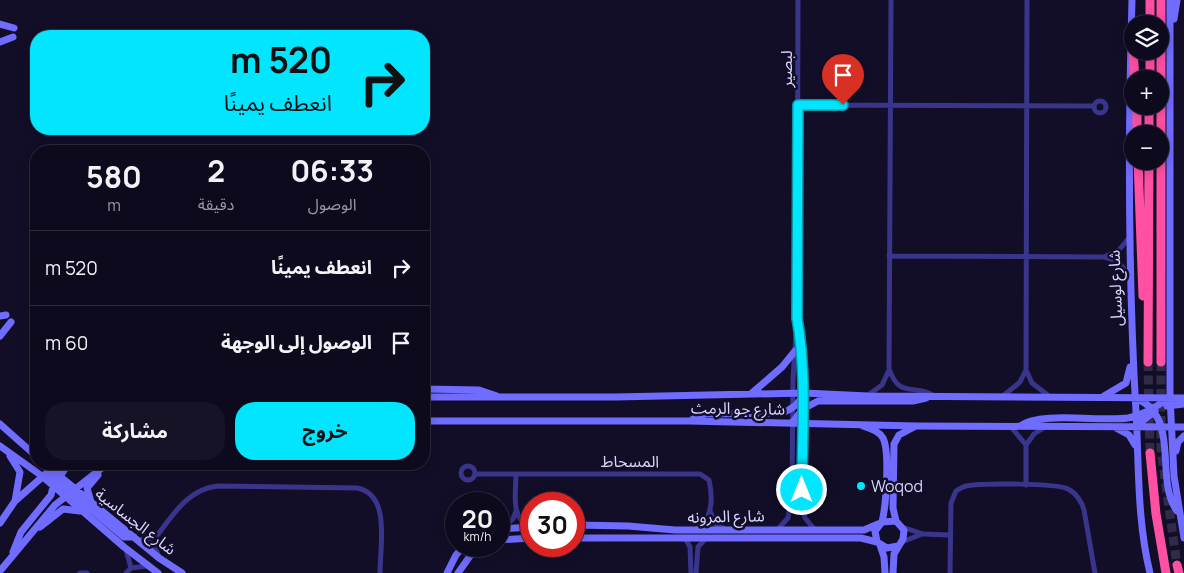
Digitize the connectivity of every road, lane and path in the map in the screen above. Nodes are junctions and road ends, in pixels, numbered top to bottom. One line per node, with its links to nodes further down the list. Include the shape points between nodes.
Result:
1 (798, 0): 17 (street, لبصير)
2 (891, 0): 18 (street)
3 (1028, 0): 19 (street)
4 (1150, 0): 10 (highway)
5 (1161, 0): 35 (highway)
6 (1170, 0): 13 (main road)
7 (1177, 0): 13 (main road)
8 (1131, 2): 9 (main road, شارع لوسيل)
9 (1131, 15)
10 (1150, 15)
11 (0, 24): 12 (main road)
12 (14, 28)
13 (1171, 29): 51 (main road)
14 (13, 37): 15 (main road)
15 (0, 42)
16 (1131, 60): 23 (main road, شارع لوسيل)
17 (798, 105): 18 (street); 29 (street, لبصير)
18 (890, 106): 19 (street); 24 (street)
19 (1027, 106): 20 (street); 25 (street)
20 (1094, 106)
21 (1138, 170): 28 (highway, via 1142,280)
22 (1149, 170): 28 (highway, شارع لوسيل)
23 (1129, 238): 26 (street, via 1119,250); 27 (main road, شارع لوسيل)
24 (889, 256): 25 (street); 36 (street)
25 (1026, 257): 26 (street); 37 (street)
26 (1104, 257): 27 (street, via 1118,261)
27 (1129, 276): 33 (main road, شارع لوسيل)
28 (1148, 316): 34 (highway, شارع لوسيل)
29 (797, 318): 32 (street, لبصير); 40 (street, لبصير)
30 (11, 322): 31 (main road)
31 (0, 336)
32 (795, 351): 39 (street, لبصير); 41 (main road)
33 (1133, 352): 48 (main road, via 1126,383); 49 (main road, شارع لوسيل)
34 (1148, 362)
35 (1161, 362)
36 (890, 370): 42 (street, via 882,385); 43 (street, via 904,389 924,391)
37 (1026, 370): 44 (street, via 1020,382); 45 (street, via 1035,385)
38 (430, 389): 47 (main road, via 479,390)
39 (793, 393): 40 (main road, شارع جو الرمث); 41 (main road, شارع جو الرمث); 53 (street, لبصير)
40 (804, 393): 42 (main road, شارع جو الرمث); 53 (main road); 54 (street, لبصير)
41 (752, 394): 47 (main road, شارع جو الرمث)
42 (868, 396): 43 (main road, شارع جو الرمث)
43 (934, 396): 44 (main road, شارع جو الرمث); 54 (main road, via 914,402 818,401)
44 (1003, 396): 45 (main road, شارع جو الرمث)
45 (1050, 396): 48 (main road, شارع جو الرمث)
46 (430, 397): 47 (main road, شارع جو الرمث)
47 (499, 397)
48 (1103, 397): 49 (main road, شارع جو الرمث)
49 (1135, 397): 51 (main road, شارع جو الرمث); 55 (main road); 56 (main road, شارع لوسيل)
50 (1184, 398): 51 (main road)
51 (1170, 401): 52 (main road); 55 (main road); 70 (main road)
52 (1184, 404)
53 (793, 407): 58 (main road, via 781,413 705,414); 60 (street, لبصير)
54 (802, 409): 59 (street, لبصير); 60 (main road)
55 (1153, 410): 56 (main road); 68 (main road); 69 (main road)
56 (1136, 416): 65 (main road, via 1036,419); 68 (main road, شارع لوسيل)
57 (430, 421): 58 (main road, شارع جو الرمث)
58 (688, 421): 60 (main road, شارع جو الرمث)
59 (802, 422): 60 (main road, شارع جو الرمث); 61 (main road, شارع جو الرمث); 108 (street, لبصير, via 802,507 805,518)
60 (792, 423): 107 (street, لبصير, via 792,504 788,518)
61 (856, 423): 63 (main road, شارع جو الرمث); 102 (main road, via 878,432 885,444 884,508)
62 (0, 424): 76 (main road)
63 (916, 426): 64 (main road, شارع جو الرمث); 100 (main road, via 899,435 894,444 893,508)
64 (1010, 426): 65 (main road, شارع جو الرمث); 73 (street)
65 (1021, 426): 66 (main road, شارع جو الرمث)
66 (1047, 426): 67 (main road, شارع جو الرمث); 73 (street, via 1034,434)
67 (1111, 426): 68 (main road, شارع جو الرمث); 74 (main road, via 1129,435)
68 (1136, 426): 69 (main road, شارع جو الرمث); 74 (main road, شارع لوسيل)
69 (1161, 426): 70 (main road, شارع جو الرمث); 97 (main road, via 1171,497)
70 (1171, 427): 71 (main road, شارع جو الرمث); 79 (main road)
71 (1184, 427)
72 (1184, 436): 79 (main road, via 1177,444)
73 (1026, 445): 90 (street)
74 (1136, 446): 142 (main road, شارع لوسيل, via 1142,526)
75 (3, 448): 78 (main road); 92 (main road, via 20,472)
76 (28, 449)
77 (1150, 453): 143 (highway)
78 (30, 467)
79 (1173, 469): 97 (main road)
80 (34, 470): 88 (main road)
81 (47, 470): 88 (main road)
82 (53, 470): 89 (main road)
83 (64, 470): 89 (main road)
84 (99, 470): 91 (main road)
85 (102, 470): 93 (main road, via 87,488)
86 (475, 474): 87 (street, المسحاط)
87 (516, 474): 94 (street); 96 (street, المسحاط, via 700,474 709,480)
88 (42, 476): 89 (main road); 92 (main road)
89 (56, 480): 91 (main road); 91 (main road); 121 (main road, via 48,500 21,532)
90 (1026, 485): 112 (street, via 970,486 956,491 951,503); 141 (street, via 1064,487 1080,501)
91 (70, 492): 93 (main road, شارع الجساسية); 95 (main road, شارع الجساسية); 109 (main road); 113 (main road, via 124,537)
92 (15, 501): 101 (main road)
93 (93, 504): 113 (main road, شارع الجساسية)
94 (516, 511): 98 (street); 99 (street)
95 (82, 512): 109 (main road, via 62,509); 120 (main road, شارع الجساسية)
96 (710, 512): 105 (street, via 708,520); 106 (street, via 716,525)
97 (1182, 513): 117 (main road)
98 (510, 521)
99 (520, 521)
100 (896, 521): 102 (main road); 104 (main road)
101 (0, 523)
102 (880, 523): 108 (main road, شارع المرونه, via 864,530); 118 (main road, via 875,531)
103 (585, 526): 105 (main road, شارع المرونه)
104 (902, 526): 110 (street); 119 (main road, via 904,535)
105 (697, 529): 106 (main road, شارع المرونه)
106 (727, 529): 107 (main road, شارع المرونه)
107 (778, 529): 108 (main road, شارع المرونه)
108 (815, 530)
109 (31, 532): 121 (main road)
110 (923, 534): 112 (street); 119 (street)
111 (156, 536): 113 (street); 124 (street, via 154,545); 133 (street, via 189,497 208,487 366,489 375,496 380,509)
112 (950, 536): 140 (street)
113 (136, 538): 124 (main road, شارع الجساسية)
114 (585, 538): 115 (main road, شارع المرونه)
115 (684, 538): 116 (main road, شارع المرونه); 136 (street, via 690,547)
116 (706, 538): 118 (main road, شارع المرونه, via 864,538); 137 (street, via 698,547)
117 (1184, 538)
118 (879, 544): 119 (main road, via 887,548); 138 (main road, via 884,557)
119 (899, 544): 139 (main road)
120 (124, 547): 125 (main road, شارع الجساسية); 126 (street)
121 (11, 557): 127 (main road)
122 (455, 557): 134 (main road)
123 (469, 557): 135 (main road)
124 (159, 558): 132 (main road, شارع الجساسية)
125 (147, 566): 126 (street); 131 (main road, شارع الجساسية)
126 (131, 568): 130 (street)
127 (0, 571)
128 (80, 573): 129 (street)
129 (87, 573)
130 (126, 573)
131 (158, 573)
132 (182, 573)
133 (380, 573)
134 (446, 573)
135 (458, 573)
136 (691, 573)
137 (696, 573)
138 (884, 573)
139 (893, 573)
140 (950, 573)
141 (1095, 573)
142 (1150, 573)
143 (1166, 573)

